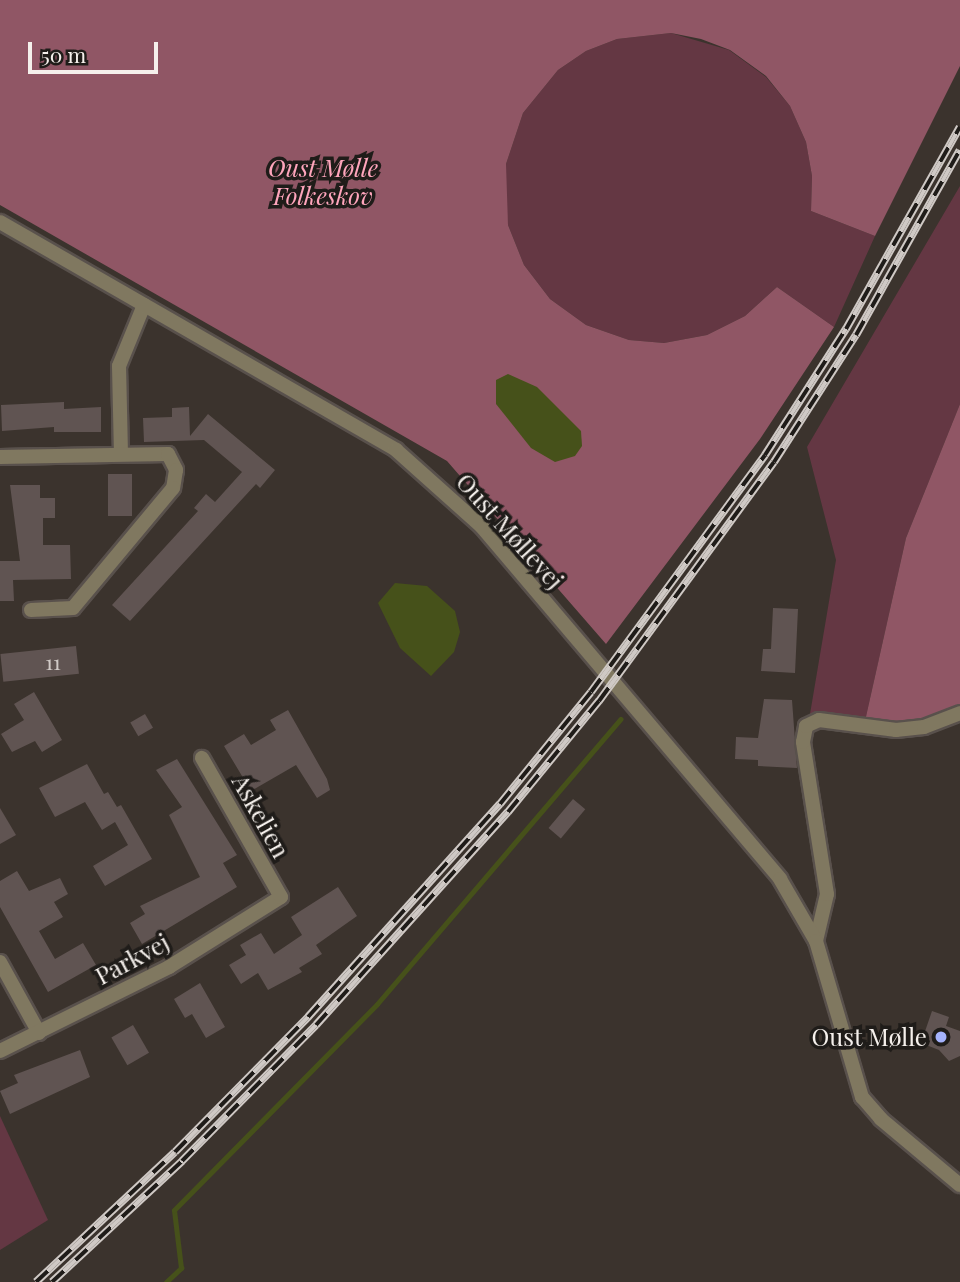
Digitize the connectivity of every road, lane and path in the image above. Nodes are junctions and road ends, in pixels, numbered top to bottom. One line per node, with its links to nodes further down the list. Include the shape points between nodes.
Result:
1 (0, 222): 2 (street, Oust Møllevej)
2 (144, 305): 3 (street, via 119,366); 9 (street, Oust Møllevej, via 396,450 446,491 482,527 780,879)
3 (121, 454): 4 (street); 5 (street, via 168,454 176,470 173,488 74,608)
4 (0, 457)
5 (31, 610)
6 (960, 713): 9 (street, Oust Møllevej, via 924,727 896,730 819,720 806,726 803,742 827,894)
7 (202, 758): 8 (street, Askelien)
8 (281, 897): 11 (street, Parkvej, via 169,967)
9 (816, 941): 13 (street, Oust Møllevej, via 862,1097 881,1119)
10 (0, 962): 11 (street)
11 (39, 1033): 12 (street, Parkvej)
12 (0, 1051)
13 (960, 1185)

